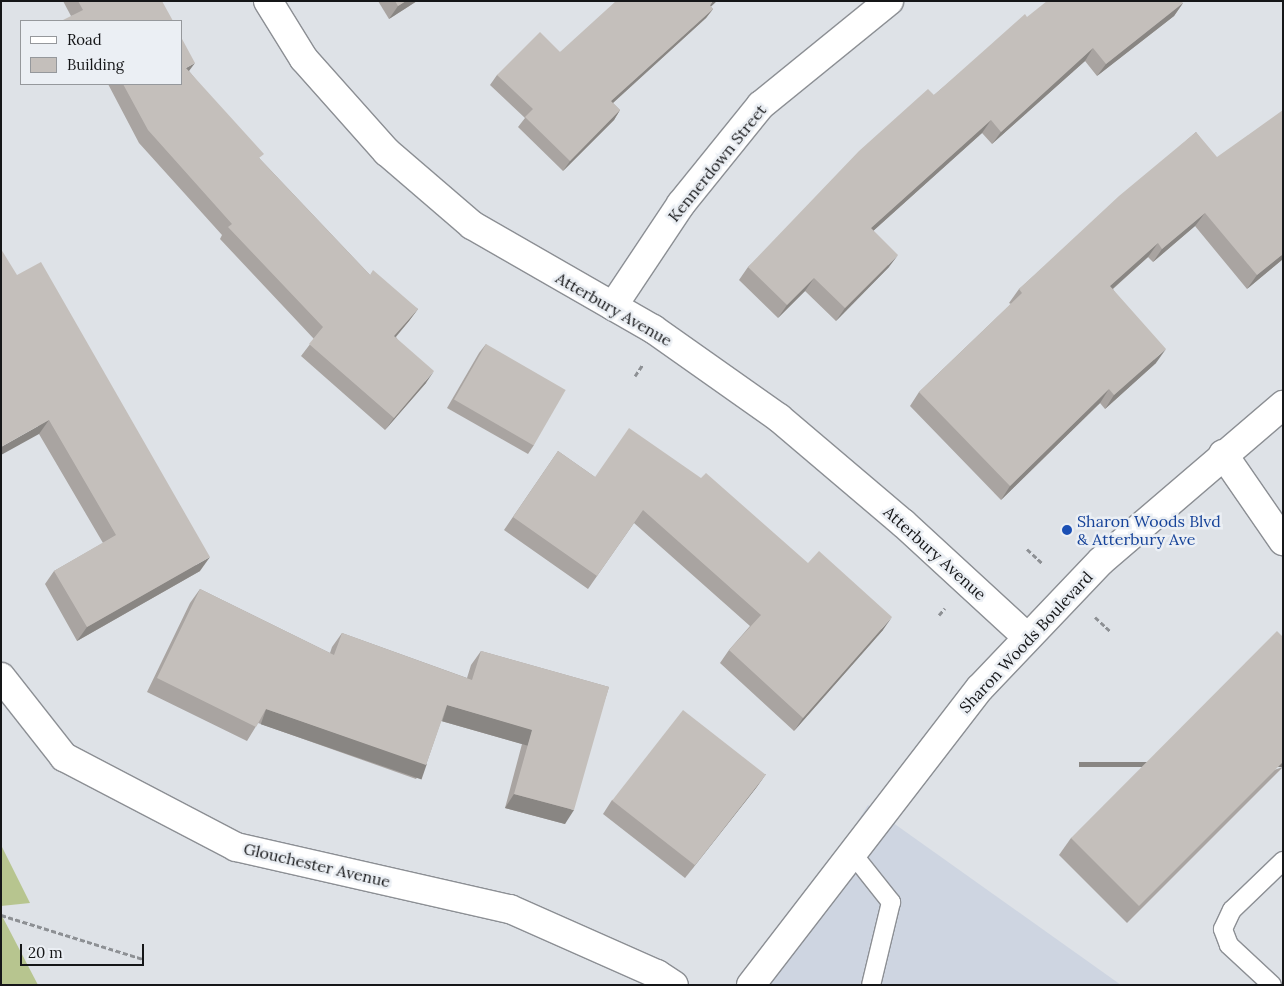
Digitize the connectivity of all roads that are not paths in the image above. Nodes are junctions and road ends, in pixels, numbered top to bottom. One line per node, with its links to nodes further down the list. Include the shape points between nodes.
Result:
1 (268, 1): 3 (street, Atterbury Avenue, via 304,59 387,152 472,225)
2 (889, 1): 3 (street, Kennerdown Street, via 761,105 681,204)
3 (613, 306): 7 (street, Atterbury Avenue, via 653,329 779,418 903,523)
4 (1283, 405): 5 (street, Sharon Woods Boulevard)
5 (1223, 454): 6 (street); 7 (street, Sharon Woods Boulevard, via 1101,561)
6 (1283, 541)
7 (1027, 638): 9 (street, Sharon Woods Boulevard, via 980,688)
8 (1, 677): 11 (street, Glouchester Avenue, via 64,757 236,847 510,909 658,974)
9 (852, 853): 12 (street, Sharon Woods Boulevard); 13 (lane, via 891,902)
10 (1283, 861): 14 (lane, via 1232,910 1223,929 1229,945)
11 (674, 985)
12 (751, 985)
13 (871, 985)
14 (1272, 985)

